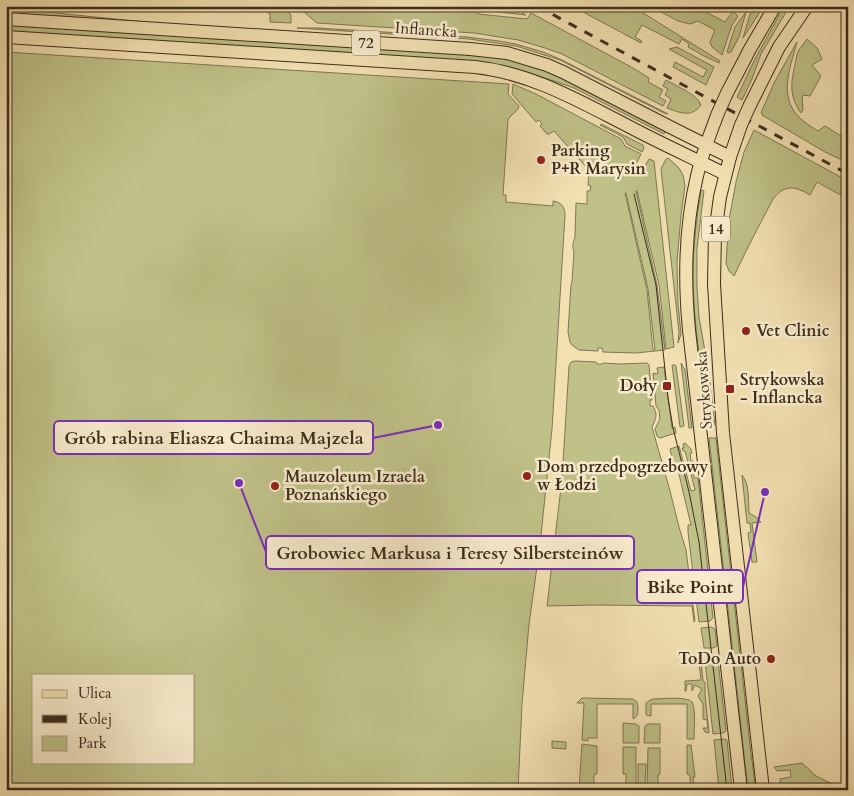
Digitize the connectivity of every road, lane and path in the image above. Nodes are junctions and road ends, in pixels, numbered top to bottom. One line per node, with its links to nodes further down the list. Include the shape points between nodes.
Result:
1 (775, 6): 5 (main road, Strykowska / 14, bridge, via 727,93)
2 (806, 6): 6 (main road, Strykowska / 14, bridge, via 762,79)
3 (6, 19): 5 (main road, Inflancka / 72, via 507,53 563,72)
4 (6, 37): 7 (main road, 72, via 498,70 561,92)
5 (706, 146): 6 (main road, Inflancka / 72); 7 (main road, Strykowska / 14)
6 (730, 157): 8 (main road, Strykowska / 14)
7 (701, 162): 8 (main road); 9 (main road, Strykowska / 14, via 689,219 686,300)
8 (725, 174): 10 (main road, Strykowska / 14, via 714,250 721,412)
9 (740, 790)
10 (763, 790)

